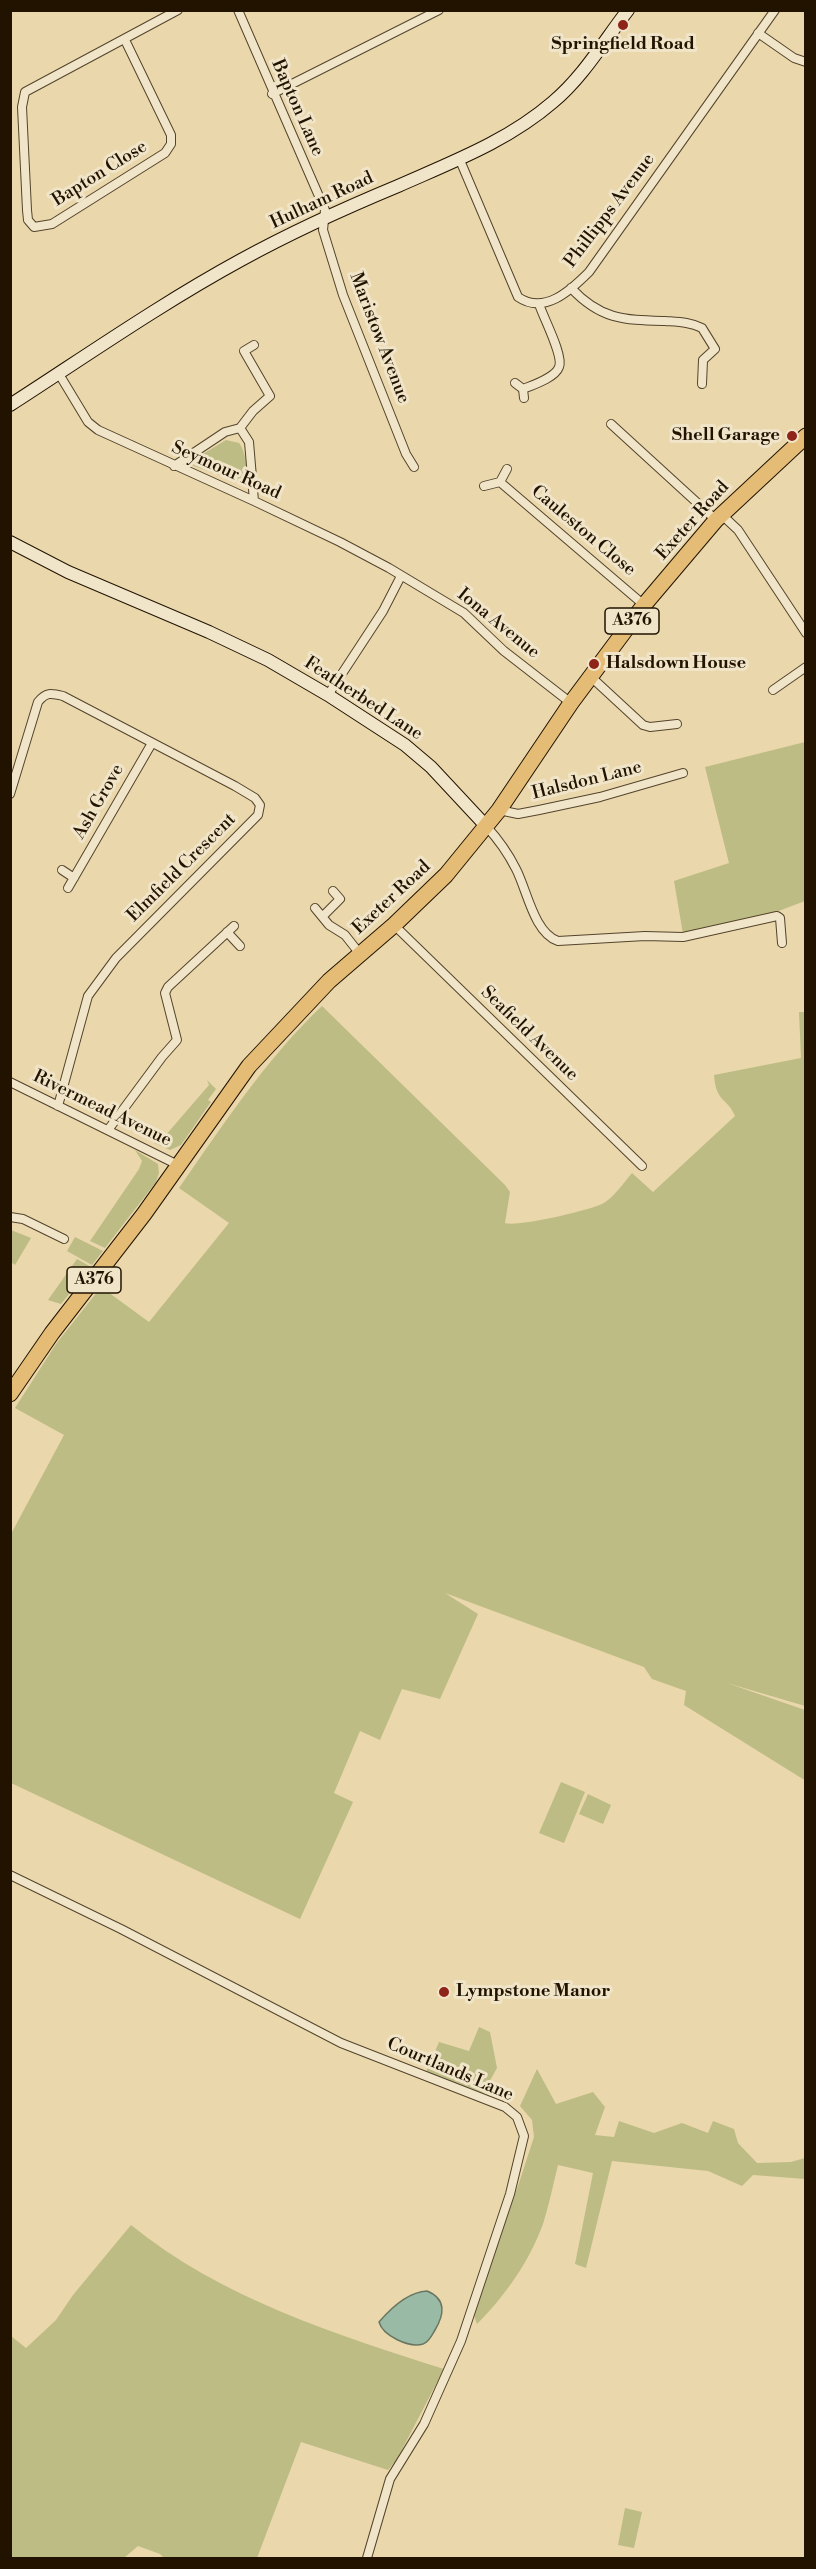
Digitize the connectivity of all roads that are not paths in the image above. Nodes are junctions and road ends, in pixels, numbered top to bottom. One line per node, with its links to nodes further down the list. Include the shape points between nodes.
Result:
1 (178, 10): 7 (street, Bapton Close)
2 (238, 10): 9 (street, Bapton Lane)
3 (439, 10): 9 (street)
4 (628, 10): 10 (street, Hulham Road, via 577,78 554,101 526,124)
5 (774, 10): 6 (street, Phillipps Avenue)
6 (758, 33): 8 (street); 12 (street, Phillipps Avenue, via 589,272)
7 (125, 40): 7 (street, Bapton Close, via 171,135 171,144 165,153 52,224 34,227 27,210 22,107 25,92)
8 (806, 62)
9 (272, 94): 11 (street, Bapton Lane)
10 (459, 158): 11 (street, Hulham Road); 13 (street, via 514,290 525,301)
11 (326, 218): 15 (street, Hulham Road, via 240,261); 23 (street, Maristow Avenue, via 323,230 343,295)
12 (571, 288): 13 (street, Phillipps Avenue, via 548,303); 17 (street, via 585,304 614,318 683,322 702,328 714,349 703,360)
13 (538, 304): 16 (street, via 560,368 524,394)
14 (254, 345): 20 (street, via 244,351 270,396)
15 (59, 374): 18 (street, Hulham Road); 22 (street, Seymour Road, via 88,422 98,430)
16 (515, 383)
17 (702, 384)
18 (10, 405)
19 (611, 424): 28 (street)
20 (240, 428): 22 (street, via 225,432); 27 (street, via 249,442)
21 (806, 436): 28 (highway, Exeter Road / A376)
22 (174, 466): 27 (street, Seymour Road)
23 (414, 467)
24 (507, 469): 25 (street)
25 (500, 482): 26 (street); 31 (street, Cauleston Close)
26 (484, 486)
27 (254, 501): 30 (street, Seymour Road)
28 (719, 517): 31 (highway, Exeter Road / A376); 32 (street, via 738,530)
29 (10, 542): 36 (street, Featherbed Lane, via 268,660)
30 (401, 576): 36 (street); 37 (street, Iona Avenue, via 464,612 504,651)
31 (644, 605): 34 (highway, Exeter Road / A376)
32 (806, 633)
33 (806, 667): 35 (street)
34 (590, 676): 37 (highway, Exeter Road / A376); 38 (street, via 643,725)
35 (773, 690)
36 (328, 695): 43 (street, Featherbed Lane, via 405,745)
37 (571, 703): 42 (highway, Exeter Road / A376)
38 (677, 724)
39 (152, 743): 41 (street, Elmfield Crescent, via 63,696 44,695 38,702); 45 (street, Ash Grove); 55 (street, Elmfield Crescent, via 255,798 260,805 258,815 93,986)
40 (683, 773): 42 (street, Halsdon Lane, via 538,810 518,814)
41 (10, 794)
42 (499, 810): 43 (highway, Exeter Road / A376)
43 (486, 826): 50 (highway, Exeter Road / A376, via 446,875); 51 (street, Featherbed Lane, via 517,871 540,926 558,941 683,937 777,916)
44 (62, 870): 45 (street)
45 (74, 878): 46 (street, Ash Grove)
46 (68, 888)
47 (333, 891): 49 (street, via 340,899)
48 (315, 908): 49 (street)
49 (322, 916): 53 (street)
50 (394, 925): 53 (highway, Exeter Road / A376); 58 (street, Seafield Avenue)
51 (782, 943)
52 (240, 946): 56 (street, via 230,929 168,987 165,993 177,1040)
53 (360, 954): 57 (highway, Exeter Road / A376, via 328,981 249,1066)
54 (10, 1082): 55 (street, Rivermead Avenue)
55 (58, 1106): 56 (street, Rivermead Avenue)
56 (108, 1130): 57 (street, Rivermead Avenue)
57 (180, 1166): 61 (highway, Exeter Road / A376)
58 (642, 1166)
59 (10, 1217): 60 (street, via 24,1219)
60 (64, 1239)
61 (10, 1394)
62 (10, 1875): 64 (street, Courtlands Lane, via 341,2043 505,2107 517,2117 524,2136 510,2194)
63 (472, 2340): 64 (street)
64 (461, 2341): 65 (street, Courtlands Lane, via 424,2424 390,2479)
65 (367, 2559)

